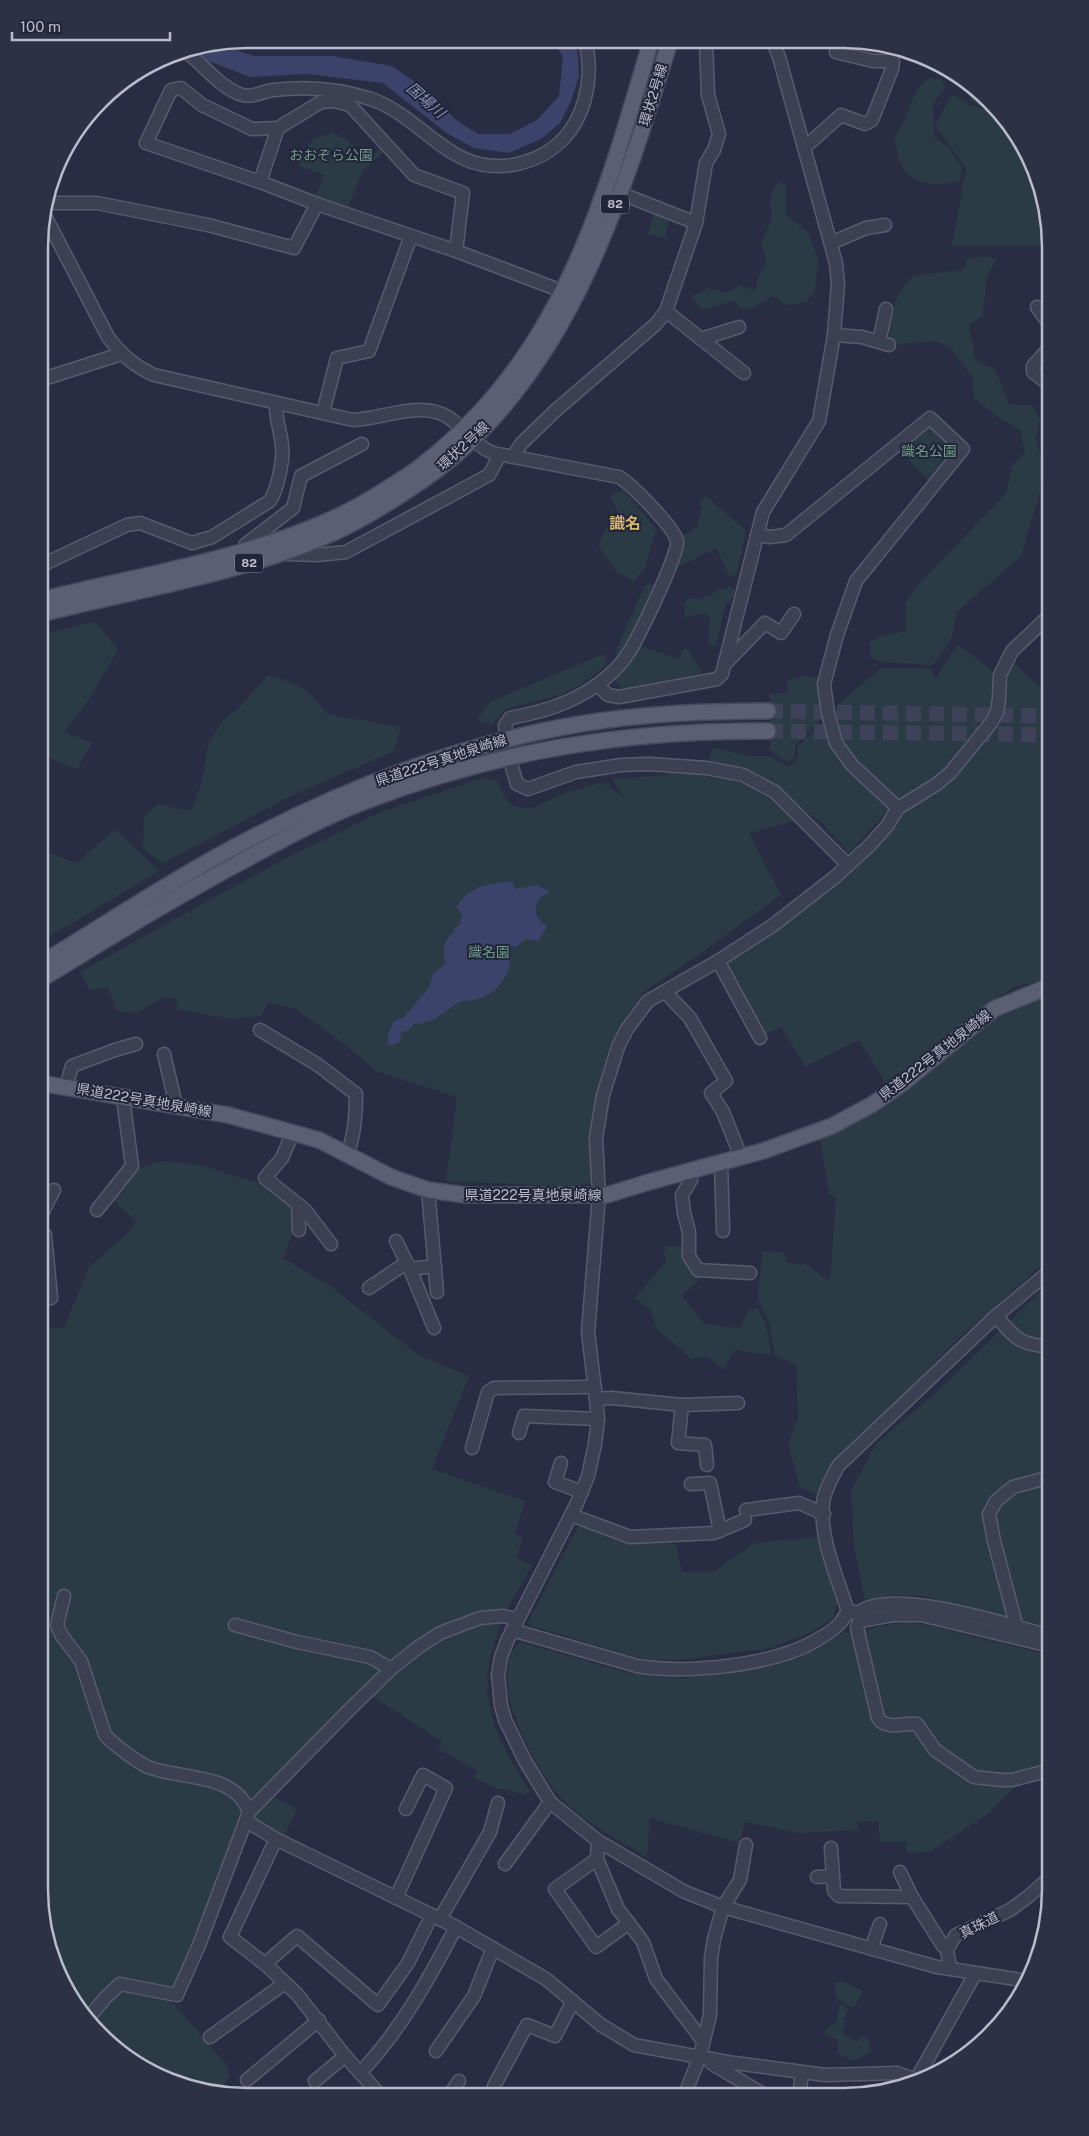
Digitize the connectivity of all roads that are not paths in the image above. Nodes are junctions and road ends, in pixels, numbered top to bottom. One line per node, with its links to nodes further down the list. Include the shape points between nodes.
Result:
1 (587, 48): 7 (street, via 589,75 582,112 572,128 560,144 546,154 505,166 483,166 443,149 405,116 372,100 336,89 238,94)
2 (649, 48): 11 (main road, 環状2号線 / 82)
3 (668, 48): 12 (main road, 環状2号線 / 82)
4 (706, 48): 16 (street, via 708,95 719,134 706,163)
5 (775, 48): 9 (street)
6 (836, 52): 9 (street, via 873,61 893,61 892,69 872,120 865,124 841,115)
7 (190, 56)
8 (278, 128): 10 (street); 10 (street, via 252,129 202,105 181,88 171,90 146,143); 20 (street, via 321,102 350,105 414,175 462,193)
9 (804, 148): 19 (street)
10 (260, 182): 14 (street)
11 (605, 187): 12 (street); 21 (main road, 環状2号線 / 82)
12 (620, 193): 16 (street); 36 (main road, 環状2号線 / 82, via 574,300 540,358 504,406)
13 (52, 203): 14 (street, via 97,203 208,225 294,248)
14 (317, 204): 18 (street)
15 (49, 223): 29 (street, via 94,314)
16 (696, 224): 24 (street)
17 (885, 225): 19 (street, via 866,228)
18 (411, 236): 20 (street); 35 (street, via 369,351 337,358)
19 (831, 243): 27 (street, via 838,284)
20 (456, 251): 21 (street)
21 (562, 290): 36 (main road, 環状2号線 / 82, via 536,338)
22 (1037, 307): 25 (street)
23 (886, 309): 27 (street, via 884,344 862,337)
24 (666, 311): 28 (street); 38 (street, via 656,324)
25 (1042, 314)
26 (739, 327): 28 (street)
27 (834, 335): 39 (street, via 819,421 763,512)
28 (701, 339): 31 (street)
29 (121, 354): 32 (street); 34 (street, via 154,375)
30 (1042, 356): 33 (street, via 1033,366 1033,372)
31 (744, 373)
32 (48, 377)
33 (1042, 379)
34 (276, 403): 35 (street); 40 (street, via 282,453 270,501 212,537 192,543 140,523 127,524)
35 (323, 413): 36 (street, via 366,420 419,410 430,411 447,417)
36 (467, 434): 38 (street, via 485,449); 42 (main road, 環状2号線 / 82, bridge, via 420,475 343,514 280,540)
37 (362, 444): 38 (street, via 301,476 292,508 245,545 250,555 332,555 346,552 490,475)
38 (506, 456): 47 (street, via 618,477 633,487 675,536 677,544 672,559 632,648)
39 (757, 535): 46 (street); 52 (street, via 786,535 930,418 963,449 856,581 824,684 836,743 852,765)
40 (48, 562)
41 (48, 601): 42 (main road, 環状2号線 / 82)
42 (59, 602): 43 (main road, 環状2号線 / 82)
43 (48, 609)
44 (794, 614): 46 (street, via 781,633 765,623)
45 (1042, 623): 52 (street, via 1012,651 1002,669 998,705 991,723 950,773)
46 (725, 664): 47 (street, via 717,679 619,697 608,695)
47 (597, 685): 50 (street, via 563,704 510,718 505,725)
48 (768, 711): 50 (main road, 県道222号真地泉崎線, via 643,716)
49 (768, 731): 51 (main road, 県道222号真地泉崎線, via 648,735 556,746)
50 (507, 739): 54 (main road, 県道222号真地泉崎線, via 428,761 293,817 228,851)
51 (509, 757): 53 (street, via 517,784 528,789 576,772 621,765 706,768 743,775 775,792); 56 (main road, 県道222号真地泉崎線, via 434,777 362,803 289,836)
52 (898, 808): 53 (street, via 887,826)
53 (848, 865): 55 (street, via 772,926)
54 (48, 959)
55 (718, 961): 58 (street); 60 (street)
56 (48, 975)
57 (1042, 989): 69 (main road, 県道222号真地泉崎線, via 994,1009 913,1075 856,1114 813,1133)
58 (665, 992): 69 (street, via 690,1018 726,1081 711,1093 723,1112); 74 (street, via 648,1001 638,1014 618,1047 609,1071 596,1138)
59 (260, 1030): 68 (street, via 318,1065 356,1094 352,1144)
60 (760, 1038)
61 (136, 1044): 64 (street, via 72,1066)
62 (164, 1054): 66 (street, via 174,1097)
63 (48, 1084): 64 (main road, 県道222号真地泉崎線)
64 (66, 1087): 65 (main road, 県道222号真地泉崎線)
65 (123, 1098): 66 (main road, 県道222号真地泉崎線); 77 (street, via 132,1166)
66 (173, 1106): 67 (main road, 県道222号真地泉崎線, via 228,1114)
67 (293, 1132): 68 (main road, 県道222号真地泉崎線); 76 (street, via 282,1158 265,1178)
68 (347, 1154): 73 (main road, 県道222号真地泉崎線, via 391,1177)
69 (741, 1157): 70 (main road, 県道222号真地泉崎線)
70 (721, 1164): 71 (main road, 県道222号真地泉崎線); 79 (street)
71 (690, 1170): 74 (main road, 県道222号真地泉崎線); 85 (street, via 691,1180 682,1195 689,1232 689,1256 698,1270)
72 (54, 1190): 75 (street)
73 (428, 1190): 74 (main road, 県道222号真地泉崎線, via 466,1195); 84 (street)
74 (599, 1196): 93 (street, via 588,1312)
75 (48, 1202)
76 (298, 1204): 78 (street); 81 (street)
77 (97, 1210)
78 (300, 1230)
79 (723, 1231)
80 (396, 1241): 83 (street)
81 (331, 1244)
82 (48, 1266): 89 (street, via 51,1298)
83 (408, 1266): 84 (street); 87 (street); 91 (street)
84 (436, 1266): 88 (street)
85 (750, 1273)
86 (1042, 1278): 90 (street)
87 (369, 1288)
88 (437, 1292)
89 (48, 1298)
90 (996, 1316): 92 (street, via 1013,1337 1028,1345); 104 (street, via 838,1466 828,1484)
91 (434, 1328)
92 (1042, 1346)
93 (596, 1393): 95 (street, via 612,1398); 96 (street); 98 (street, via 494,1388 488,1392)
94 (738, 1402): 95 (street)
95 (682, 1405): 100 (street, via 678,1443 705,1445)
96 (598, 1419): 97 (street, via 524,1416); 103 (street, via 592,1460)
97 (519, 1433)
98 (472, 1448)
99 (561, 1463): 103 (street, via 555,1482)
100 (708, 1464)
101 (1042, 1479): 111 (street, via 1013,1487 996,1501 989,1514)
102 (691, 1484): 106 (street, via 710,1483)
103 (582, 1492): 105 (street)
104 (824, 1514): 106 (street, via 799,1502 745,1515); 108 (street, via 825,1535)
105 (571, 1515): 106 (street, via 630,1537); 110 (street)
106 (720, 1531)
107 (64, 1596): 119 (street, via 57,1625 81,1661 105,1735 112,1744 147,1766 227,1786 245,1801)
108 (855, 1616): 110 (street, via 791,1652 758,1660 684,1669 637,1666); 111 (street, via 867,1608 881,1605 917,1604); 113 (street, via 921,1614); 115 (street, via 881,1722 888,1725 917,1724 935,1750 974,1777 1007,1780)
109 (235, 1625): 114 (street, via 370,1657)
110 (514, 1625): 114 (street, via 508,1616 462,1623 440,1633); 116 (street, via 500,1657 500,1705 525,1762)
111 (1018, 1628): 112 (street)
112 (1042, 1634)
113 (1042, 1644)
114 (391, 1669): 119 (street, via 292,1766)
115 (1042, 1772)
116 (550, 1802): 121 (street); 125 (street)
117 (498, 1803): 133 (street, via 490,1832)
118 (406, 1809): 131 (street, via 423,1775 446,1788)
119 (247, 1817): 120 (street); 146 (street, via 177,1995 120,1984)
120 (276, 1839): 131 (street); 140 (street, via 230,1936)
121 (598, 1841): 124 (street); 132 (street, via 685,1892)
122 (746, 1845): 132 (street, via 740,1880)
123 (831, 1848): 127 (street)
124 (597, 1859): 134 (street, via 618,1909); 134 (street, via 555,1889 596,1947)
125 (505, 1864)
126 (900, 1872): 130 (street)
127 (833, 1876): 128 (street); 130 (street, via 834,1891 839,1896)
128 (817, 1877)
129 (1042, 1884): 139 (street, 真珠道, via 1010,1910 956,1935)
130 (912, 1897): 139 (street)
131 (396, 1898): 133 (street)
132 (723, 1907): 138 (street); 149 (street, via 711,1958 710,2015)
133 (436, 1917): 136 (street); 140 (street, via 378,2005 297,1936)
134 (629, 1923): 149 (street, via 643,1942 656,1979)
135 (880, 1924): 138 (street)
136 (456, 1927): 137 (street); 155 (street, via 432,1972 382,2049)
137 (493, 1948): 145 (street, via 546,1979); 150 (street, via 474,1996)
138 (871, 1948): 141 (street)
139 (947, 1949): 141 (street, 真珠道)
140 (265, 1964): 144 (street)
141 (950, 1969): 142 (street)
142 (975, 1974): 143 (street); 154 (street)
143 (1020, 1980)
144 (285, 1982): 147 (street); 148 (street)
145 (573, 2001): 152 (street, via 601,2025 634,2045); 160 (street, via 555,2036 527,2025)
146 (92, 2014)
147 (319, 2020): 151 (street); 157 (street)
148 (210, 2037)
149 (703, 2041): 152 (street)
150 (436, 2050)
151 (345, 2056): 155 (street); 159 (street)
152 (700, 2056): 153 (street); 163 (street); 164 (street)
153 (802, 2072): 156 (street, via 897,2073); 165 (street)
154 (921, 2072)
155 (360, 2074): 161 (street)
156 (908, 2078)
157 (247, 2080)
158 (458, 2081): 162 (street)
159 (315, 2082)
160 (494, 2086)
161 (370, 2088)
162 (454, 2088)
163 (688, 2088)
164 (753, 2088)
165 (800, 2088)

